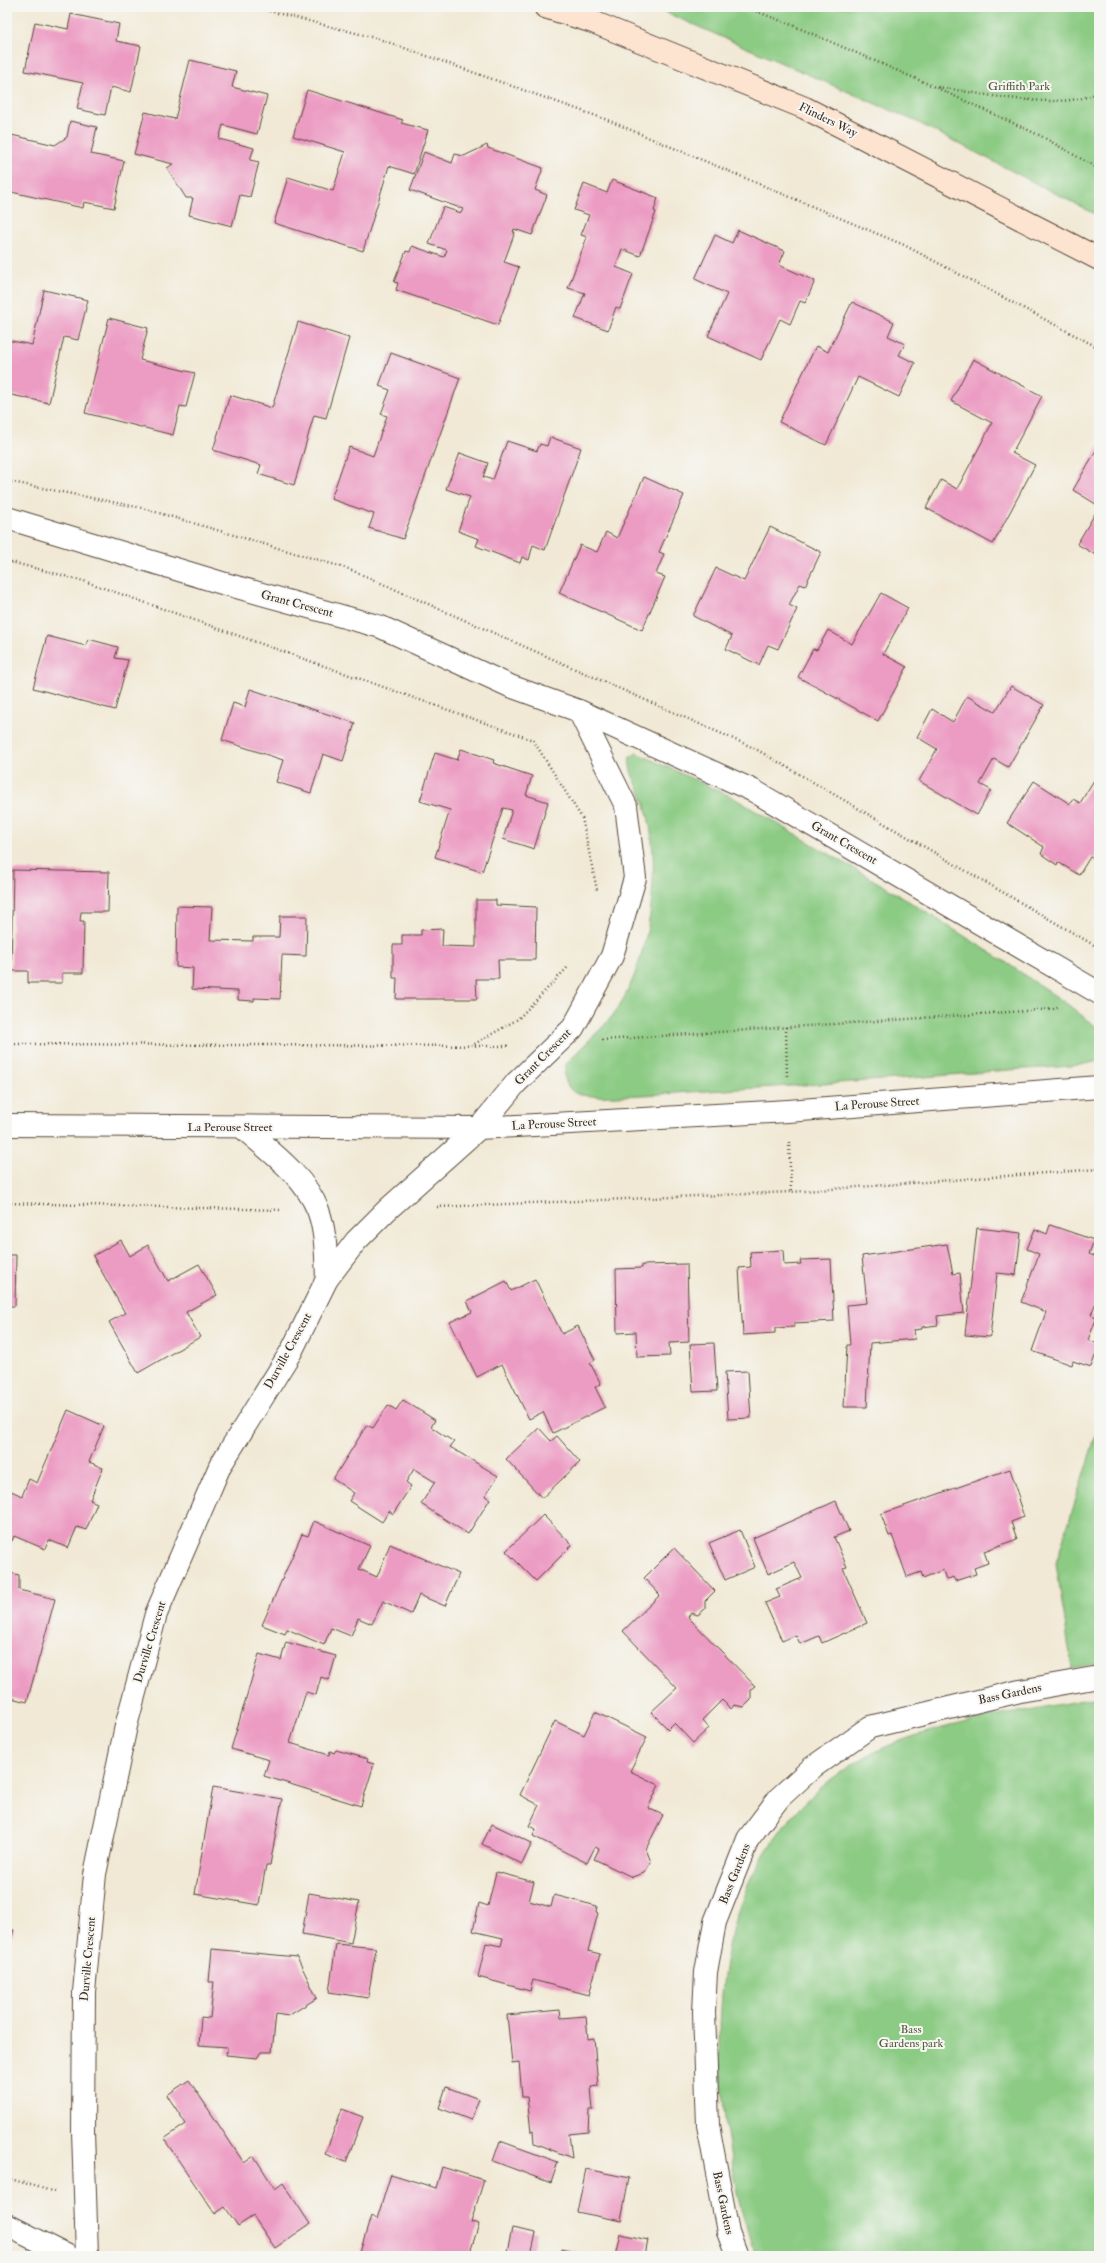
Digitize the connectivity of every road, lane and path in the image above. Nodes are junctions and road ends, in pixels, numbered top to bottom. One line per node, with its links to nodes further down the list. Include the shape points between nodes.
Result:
1 (254, 7): 8 (path, via 378,39 605,119 904,245)
2 (545, 7): 7 (street, Flinders Way, via 592,22 805,108)
3 (745, 7): 4 (path)
4 (935, 87): 5 (path, via 1040,101 1090,97); 6 (path, via 1041,136)
5 (1099, 92)
6 (1099, 169)
7 (1099, 259)
8 (1099, 348)
9 (7, 518): 11 (street, Grant Crescent, via 222,583 381,627 510,686)
10 (7, 561): 12 (path, via 84,581 533,740 582,818)
11 (579, 712): 14 (street, Grant Crescent, via 754,790); 19 (street, Grant Crescent, via 626,806 635,878 612,956 573,1028 516,1083)
12 (599, 895)
13 (571, 964): 15 (path, via 518,1019)
14 (1099, 993)
15 (469, 1047)
16 (1099, 1087): 19 (street, La Perouse Street, via 788,1111)
17 (7, 1125): 18 (street, La Perouse Street)
18 (242, 1127): 19 (street, La Perouse Street); 23 (street, via 290,1171 308,1191)
19 (479, 1128): 24 (street, Durville Crescent, via 388,1209 356,1241)
20 (1099, 1169): 22 (path, via 791,1192)
21 (7, 1203): 23 (path)
22 (435, 1207)
23 (318, 1211): 24 (street, via 326,1247)
24 (327, 1279): 27 (street, Durville Crescent, via 292,1350 220,1466 156,1614 126,1726 95,1874 84,1992)
25 (1099, 1677): 31 (street, Bass Gardens, via 1020,1692 870,1727 813,1767 779,1798 748,1839 715,1922 706,1972 704,2012 708,2125 728,2232)
26 (7, 2178): 27 (path)
27 (84, 2201): 30 (street, Durville Crescent)
28 (7, 2225): 29 (street)
29 (68, 2256)
30 (87, 2256)
31 (737, 2256)

